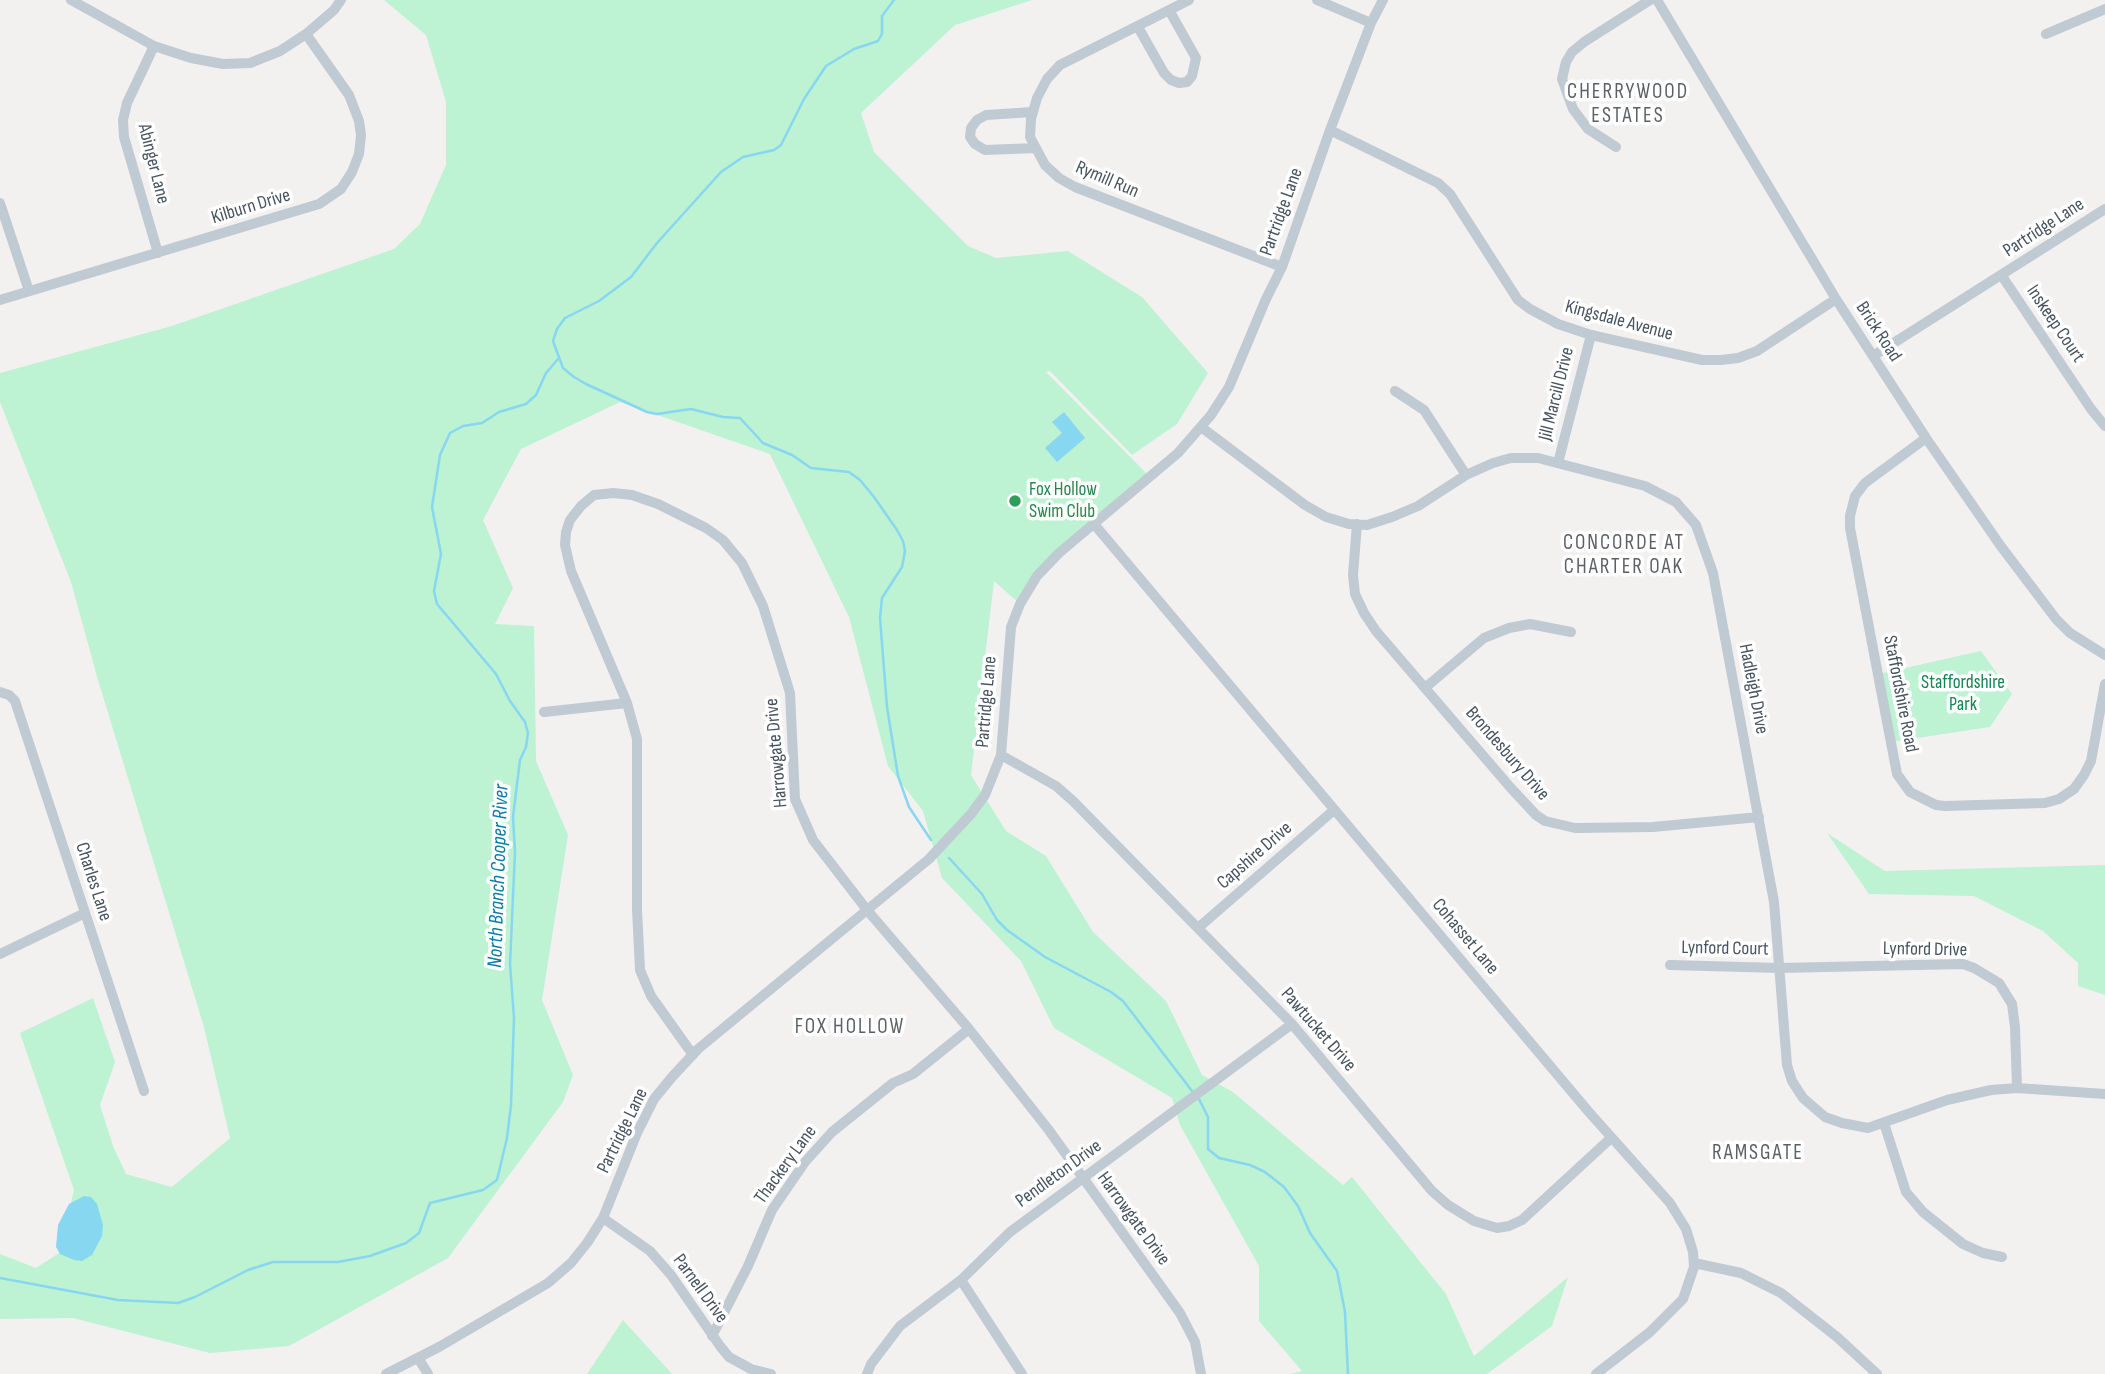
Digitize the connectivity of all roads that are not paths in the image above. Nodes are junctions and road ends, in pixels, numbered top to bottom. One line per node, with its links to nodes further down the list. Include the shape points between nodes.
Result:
1 (71, 0): 14 (street)
2 (341, 0): 12 (street)
3 (1189, 0): 9 (street)
4 (1317, 0): 10 (street)
5 (1383, 0): 10 (street, Partridge Lane)
6 (1650, 0): 17 (street, via 1572,52 1562,79 1573,109 1588,129)
7 (1657, 0): 25 (street, Brick Road)
8 (2105, 9): 13 (street)
9 (1169, 10): 11 (street); 11 (street, via 1196,58 1187,82 1179,83 1164,74)
10 (1371, 23): 16 (street, Partridge Lane)
11 (1138, 27): 15 (street, via 1060,65 1047,79)
12 (306, 34): 14 (street, via 250,63 223,64); 21 (street, Kilburn Drive, via 349,95 359,121 359,154 341,189 319,204)
13 (2046, 34)
14 (154, 46): 21 (street, Abinger Lane, via 123,120)
15 (1033, 112): 18 (street, via 1030,136); 18 (street, via 986,115 977,120 970,136 985,150)
16 (1330, 130): 22 (street, Partridge Lane); 27 (street, Kingsdale Avenue, via 1438,183 1450,194 1518,300 1558,324)
17 (1616, 147)
18 (1036, 148): 22 (street, Rymill Run, via 1045,165 1074,187)
19 (0, 203): 24 (street)
20 (2105, 209): 23 (street, Partridge Lane)
21 (158, 253): 24 (street, Kilburn Drive)
22 (1282, 267): 31 (street, Partridge Lane, via 1229,387)
23 (2002, 276): 28 (street, Partridge Lane); 30 (street, Inskeep Court)
24 (29, 291): 26 (street, Kilburn Drive)
25 (1836, 299): 27 (street, Kingsdale Avenue, via 1757,351 1738,358 1702,360); 28 (street, Brick Road)
26 (0, 300)
27 (1591, 335): 33 (street, Jill Marcill Drive)
28 (1873, 356): 32 (street, Brick Road)
29 (1395, 391): 34 (street, via 1424,410)
30 (2105, 426)
31 (1201, 427): 35 (street, Partridge Lane, via 1178,453); 36 (street, Hadleigh Drive, via 1305,505 1326,517)
32 (1926, 438): 38 (street, Brick Road, via 2056,619); 39 (street, Staffordshire Road, via 1865,483 1855,496 1850,516 1897,774 1910,792 1936,805 1957,807 2059,799 2074,789 2091,761)
33 (1558, 463): 34 (street, Hadleigh Drive, via 1511,458); 46 (street, Hadleigh Drive, via 1663,494 1696,525 1713,573)
34 (1466, 475): 36 (street, Hadleigh Drive, via 1418,506 1367,525)
35 (1094, 524): 44 (street, Partridge Lane, via 1037,576 1020,604 1011,627); 45 (street, Cohasset Lane)
36 (1357, 524): 40 (street, Brondesbury Drive, via 1355,594 1376,631)
37 (1571, 632): 40 (street, via 1530,624 1508,628 1484,638)
38 (2105, 655)
39 (2105, 684)
40 (1426, 687): 46 (street, Brondesbury Drive, via 1510,788 1545,821 1575,828 1653,827)
41 (0, 692): 48 (street, Charles Lane, via 15,701)
42 (627, 704): 43 (street); 47 (street, Harrowgate Drive, via 571,571 565,545 570,520 594,495 632,495 658,503 723,540 742,563 764,606 790,693 795,799 813,840); 55 (street, Harrowgate Drive, via 637,739 640,970 651,996)
43 (544, 712)
44 (1001, 755): 47 (street, Partridge Lane, via 985,795 971,814 929,859); 49 (street, Pawtucket Drive, via 1065,793)
45 (1334, 810): 49 (street, Capshire Drive); 60 (street, Cohasset Lane)
46 (1759, 817): 52 (street, Hadleigh Drive, via 1774,902)
47 (867, 910): 54 (street, Harrowgate Drive); 55 (street, Partridge Lane)
48 (85, 913): 50 (street); 57 (street, Charles Lane)
49 (1198, 928): 53 (street, Pawtucket Drive)
50 (0, 954)
51 (1670, 965): 52 (street, Lynford Court)
52 (1779, 968): 56 (street, Lynford Drive, via 1964,964 1975,968 1999,983 2012,1004); 59 (street, Hadleigh Drive, via 1787,1065 1802,1098 1842,1124 1868,1128)
53 (1292, 1024): 60 (street, Pawtucket Drive, via 1432,1191 1474,1221 1497,1227 1522,1220); 61 (street, Pendleton Drive)
54 (969, 1029): 61 (street, Harrowgate Drive); 66 (street, Thackery Lane, via 832,1132 805,1162 772,1210)
55 (693, 1055): 62 (street, Partridge Lane, via 654,1099)
56 (2017, 1088): 58 (street, Hadleigh Drive); 59 (street, Hadleigh Drive, via 1947,1100)
57 (145, 1091)
58 (2105, 1094)
59 (1884, 1123): 63 (street, via 1906,1192 1923,1212 1963,1244)
60 (1611, 1138): 64 (street, Cohasset Lane, via 1670,1203 1686,1229)
61 (1082, 1178): 65 (street, Pendleton Drive, via 1010,1232); 73 (street, Harrowgate Drive, via 1180,1313 1195,1342)
62 (603, 1218): 66 (street, Parnell Drive, via 650,1251); 67 (street, Partridge Lane, via 571,1263 548,1283)
63 (2002, 1257)
64 (1694, 1263): 74 (street, Cohasset Lane, via 1684,1299 1673,1312); 75 (street, via 1741,1273 1781,1293)
65 (961, 1280): 71 (street, Pendleton Drive, via 900,1326); 72 (street)
66 (712, 1336): 70 (street, Parnell Drive, via 729,1357)
67 (418, 1358): 68 (street, Partridge Lane); 69 (street)
68 (386, 1374)
69 (428, 1374)
70 (771, 1374)
71 (867, 1374)
72 (1022, 1374)
73 (1201, 1374)
74 (1596, 1374)
75 (1877, 1374)

